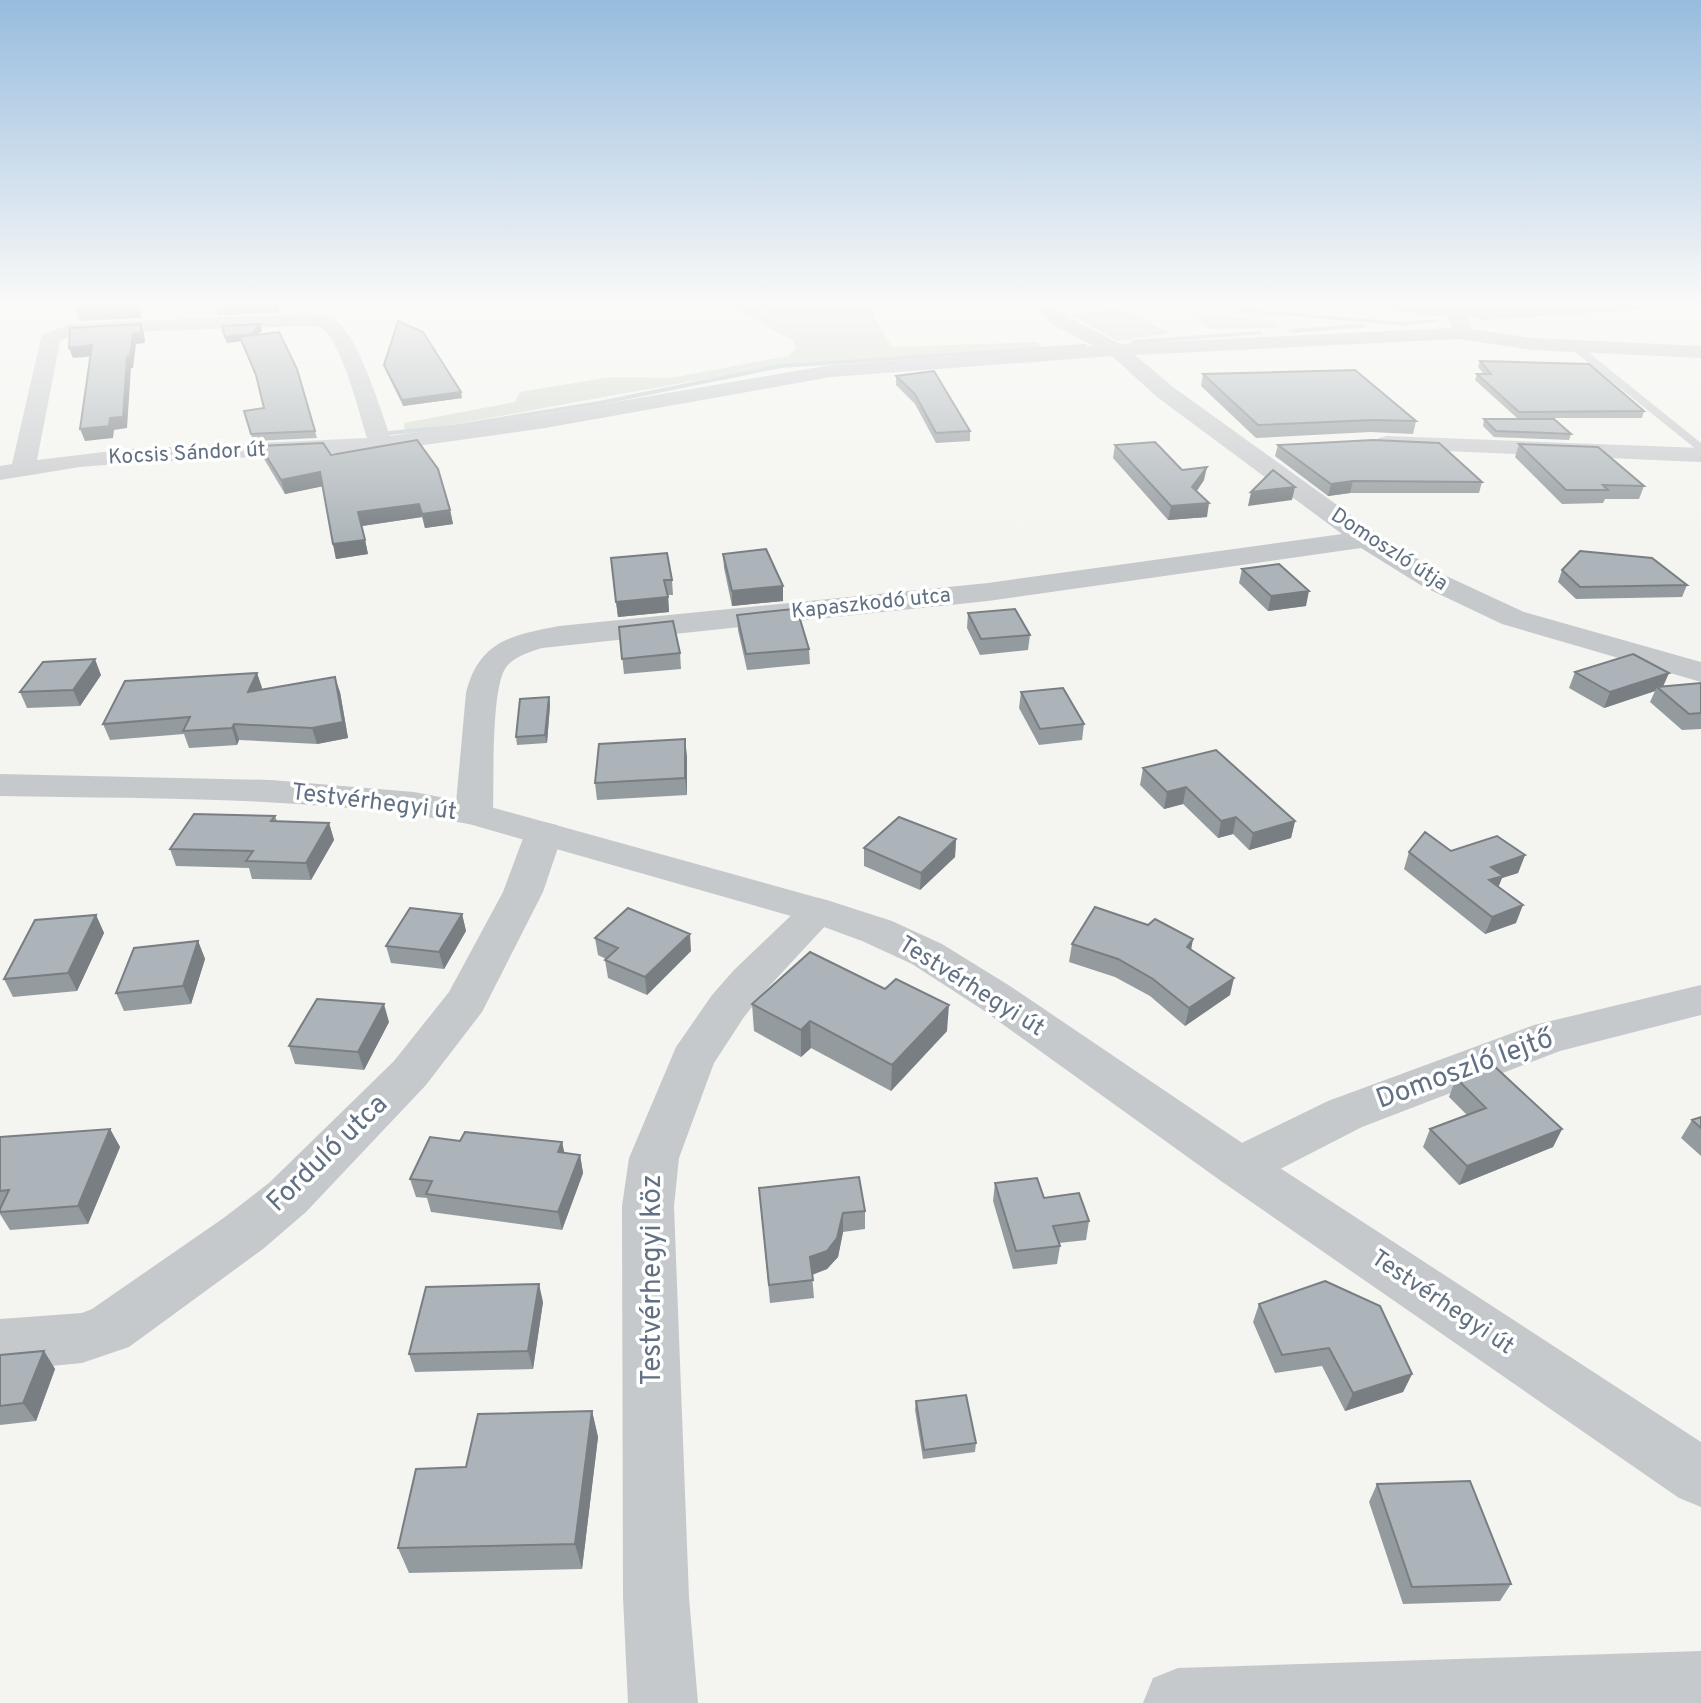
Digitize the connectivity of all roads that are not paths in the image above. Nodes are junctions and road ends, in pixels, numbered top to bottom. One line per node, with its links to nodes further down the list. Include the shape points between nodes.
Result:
1 (41, 384): 12 (street)
2 (358, 384): 7 (street)
3 (754, 384): 7 (street, Kocsis Sándor út)
4 (1156, 384): 9 (street, Domoszló útja)
5 (1621, 384): 10 (lane)
6 (1370, 442): 11 (street)
7 (381, 444): 12 (street, Kocsis Sándor út, via 129,456)
8 (1280, 446): 9 (street)
9 (1242, 448): 14 (street, Domoszló útja)
10 (1701, 449)
11 (1701, 455)
12 (23, 469): 13 (street, Kocsis Sándor út)
13 (0, 473)
14 (1366, 539): 15 (street, Domoszló útja, via 1433,580 1513,618); 17 (street, Kapaszkodó utca, via 988,592 537,639 500,656 485,677)
15 (1701, 672)
16 (0, 785): 17 (street, Testvérhegyi út, via 271,791 414,803)
17 (474, 814): 18 (street, Testvérhegyi út)
18 (544, 833): 19 (street, Testvérhegyi út); 22 (street, Forduló utca, via 523,892 466,1001 410,1073 288,1197 244,1234 110,1329 82,1338)
19 (819, 911): 21 (street, Testvérhegyi út, via 927,954); 25 (street, Testvérhegyi köz, via 750,981 698,1049 654,1158 648,1206 656,1597)
20 (1701, 1000): 21 (street, Domoszló lejtő, via 1550,1037 1345,1114)
21 (1239, 1167): 23 (street, Testvérhegyi út)
22 (0, 1345)
23 (1701, 1477)
24 (1701, 1685): 26 (street)
25 (663, 1703)
26 (1178, 1703)

